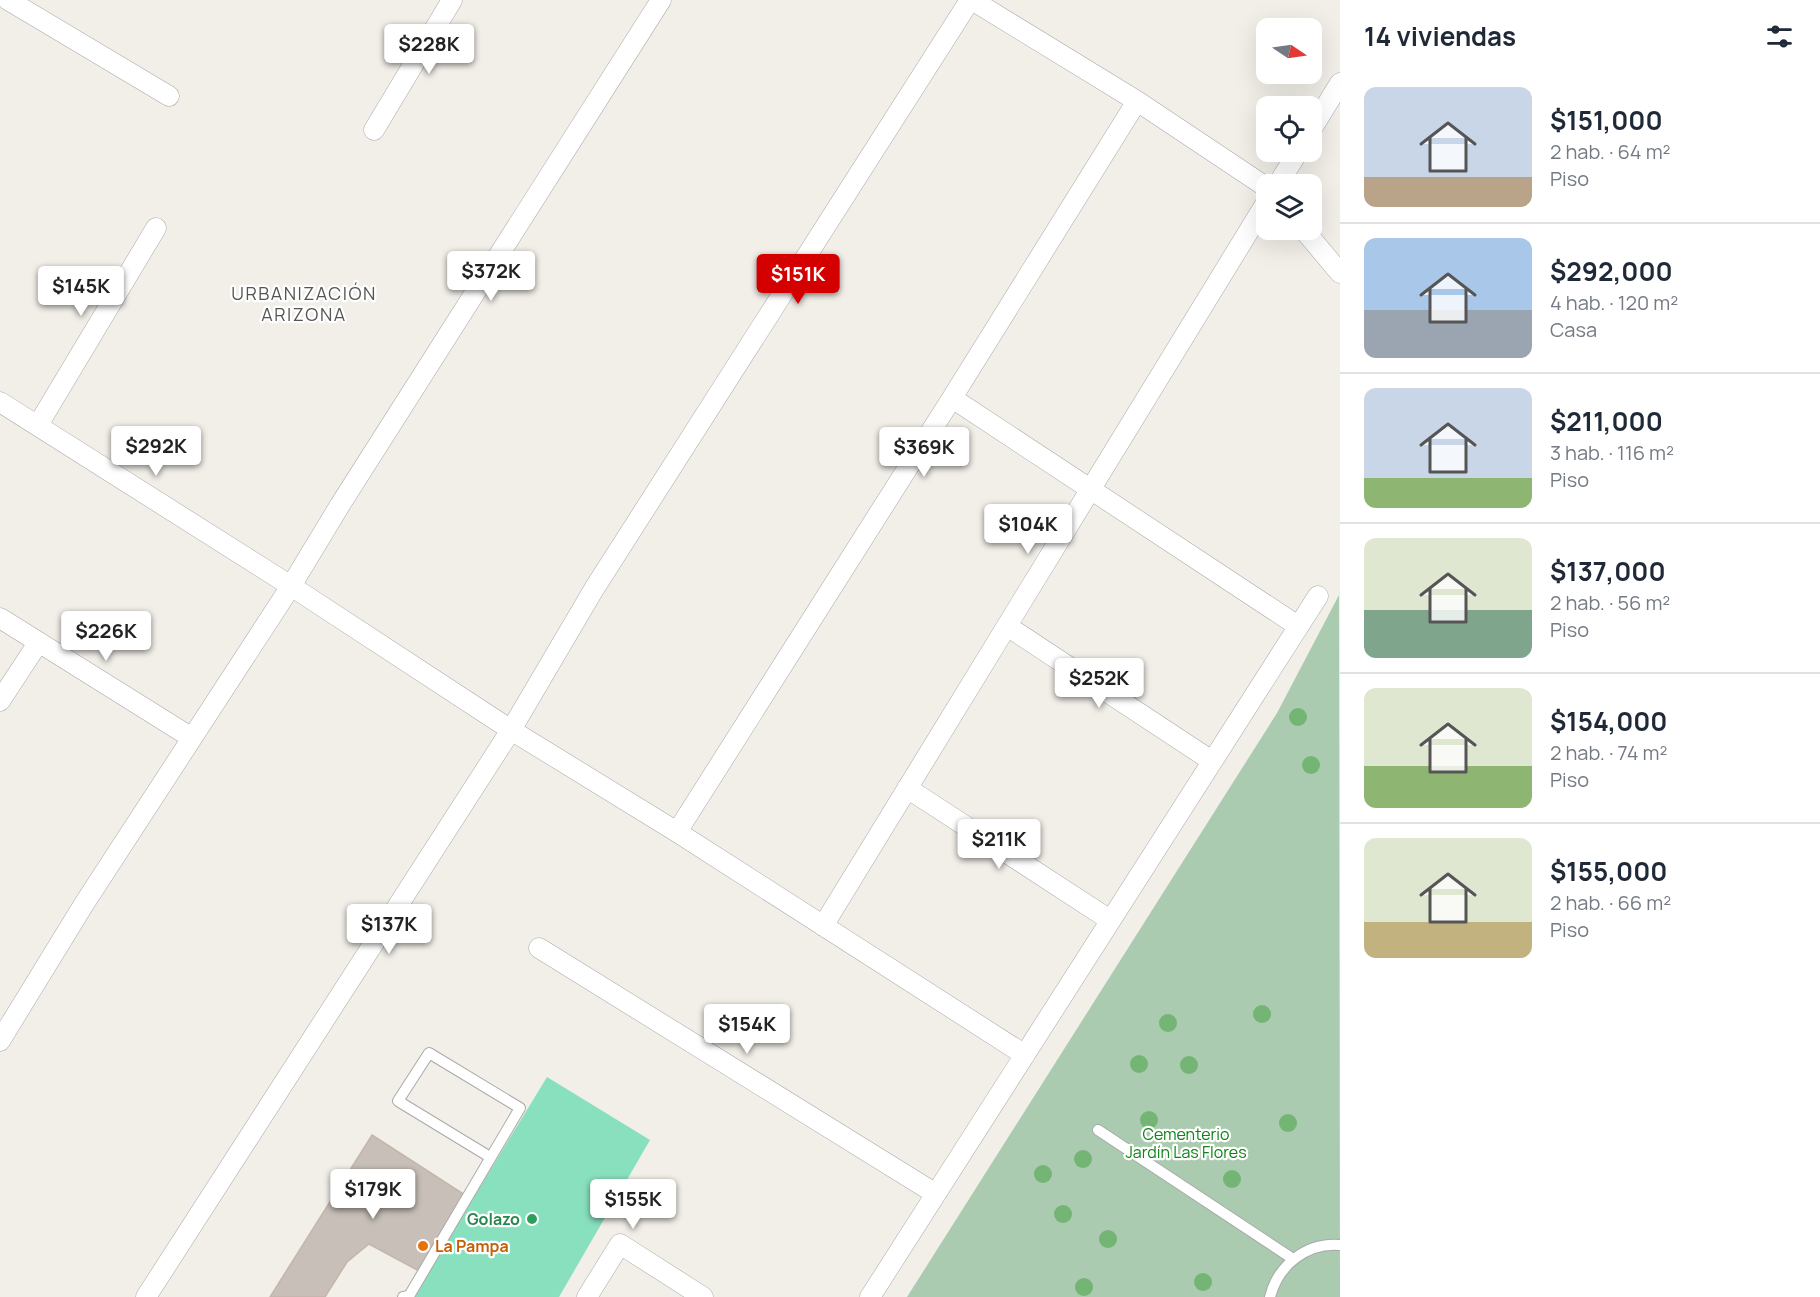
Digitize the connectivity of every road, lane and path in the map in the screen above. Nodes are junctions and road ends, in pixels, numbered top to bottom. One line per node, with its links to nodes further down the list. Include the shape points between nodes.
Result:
1 (8, 0): 6 (street)
2 (452, 0): 9 (street)
3 (661, 0): 19 (street)
4 (971, 0): 7 (street); 26 (street, via 601,579)
5 (1340, 83): 8 (street)
6 (169, 96)
7 (1137, 101): 10 (street); 15 (street)
8 (1322, 112)
9 (374, 130)
10 (1256, 180)
11 (1256, 219): 18 (street)
12 (156, 228): 17 (street)
13 (1312, 240): 14 (street)
14 (1340, 273)
15 (952, 398): 18 (street); 30 (street)
16 (0, 402): 17 (street)
17 (38, 425): 19 (street)
18 (1090, 489): 22 (street); 23 (street)
19 (291, 586): 26 (street); 27 (street)
20 (1318, 596): 23 (street)
21 (0, 618): 24 (street)
22 (1007, 626): 28 (street); 29 (street)
23 (1298, 626): 28 (street)
24 (38, 643): 25 (street); 27 (street)
25 (0, 701)
26 (511, 730): 30 (street); 41 (street)
27 (192, 738): 34 (street)
28 (1212, 761): 31 (street)
29 (907, 788): 31 (street); 32 (street)
30 (677, 832): 32 (street)
31 (1110, 920): 35 (street)
32 (823, 926): 35 (street)
33 (539, 948): 38 (street)
34 (0, 1041)
35 (1024, 1055): 38 (street)
36 (1098, 1130): 40 (lane)
37 (490, 1157): 37 (lane, via 520,1108 429,1053 398,1101); 42 (lane, via 409,1296)
38 (936, 1194): 45 (street)
39 (1340, 1245): 40 (lane, via 1318,1246)
40 (1293, 1259): 46 (lane, via 1279,1275)
41 (146, 1297)
42 (404, 1297)
43 (587, 1297): 44 (street, via 620,1244)
44 (703, 1297)
45 (870, 1297)
46 (1270, 1297)

